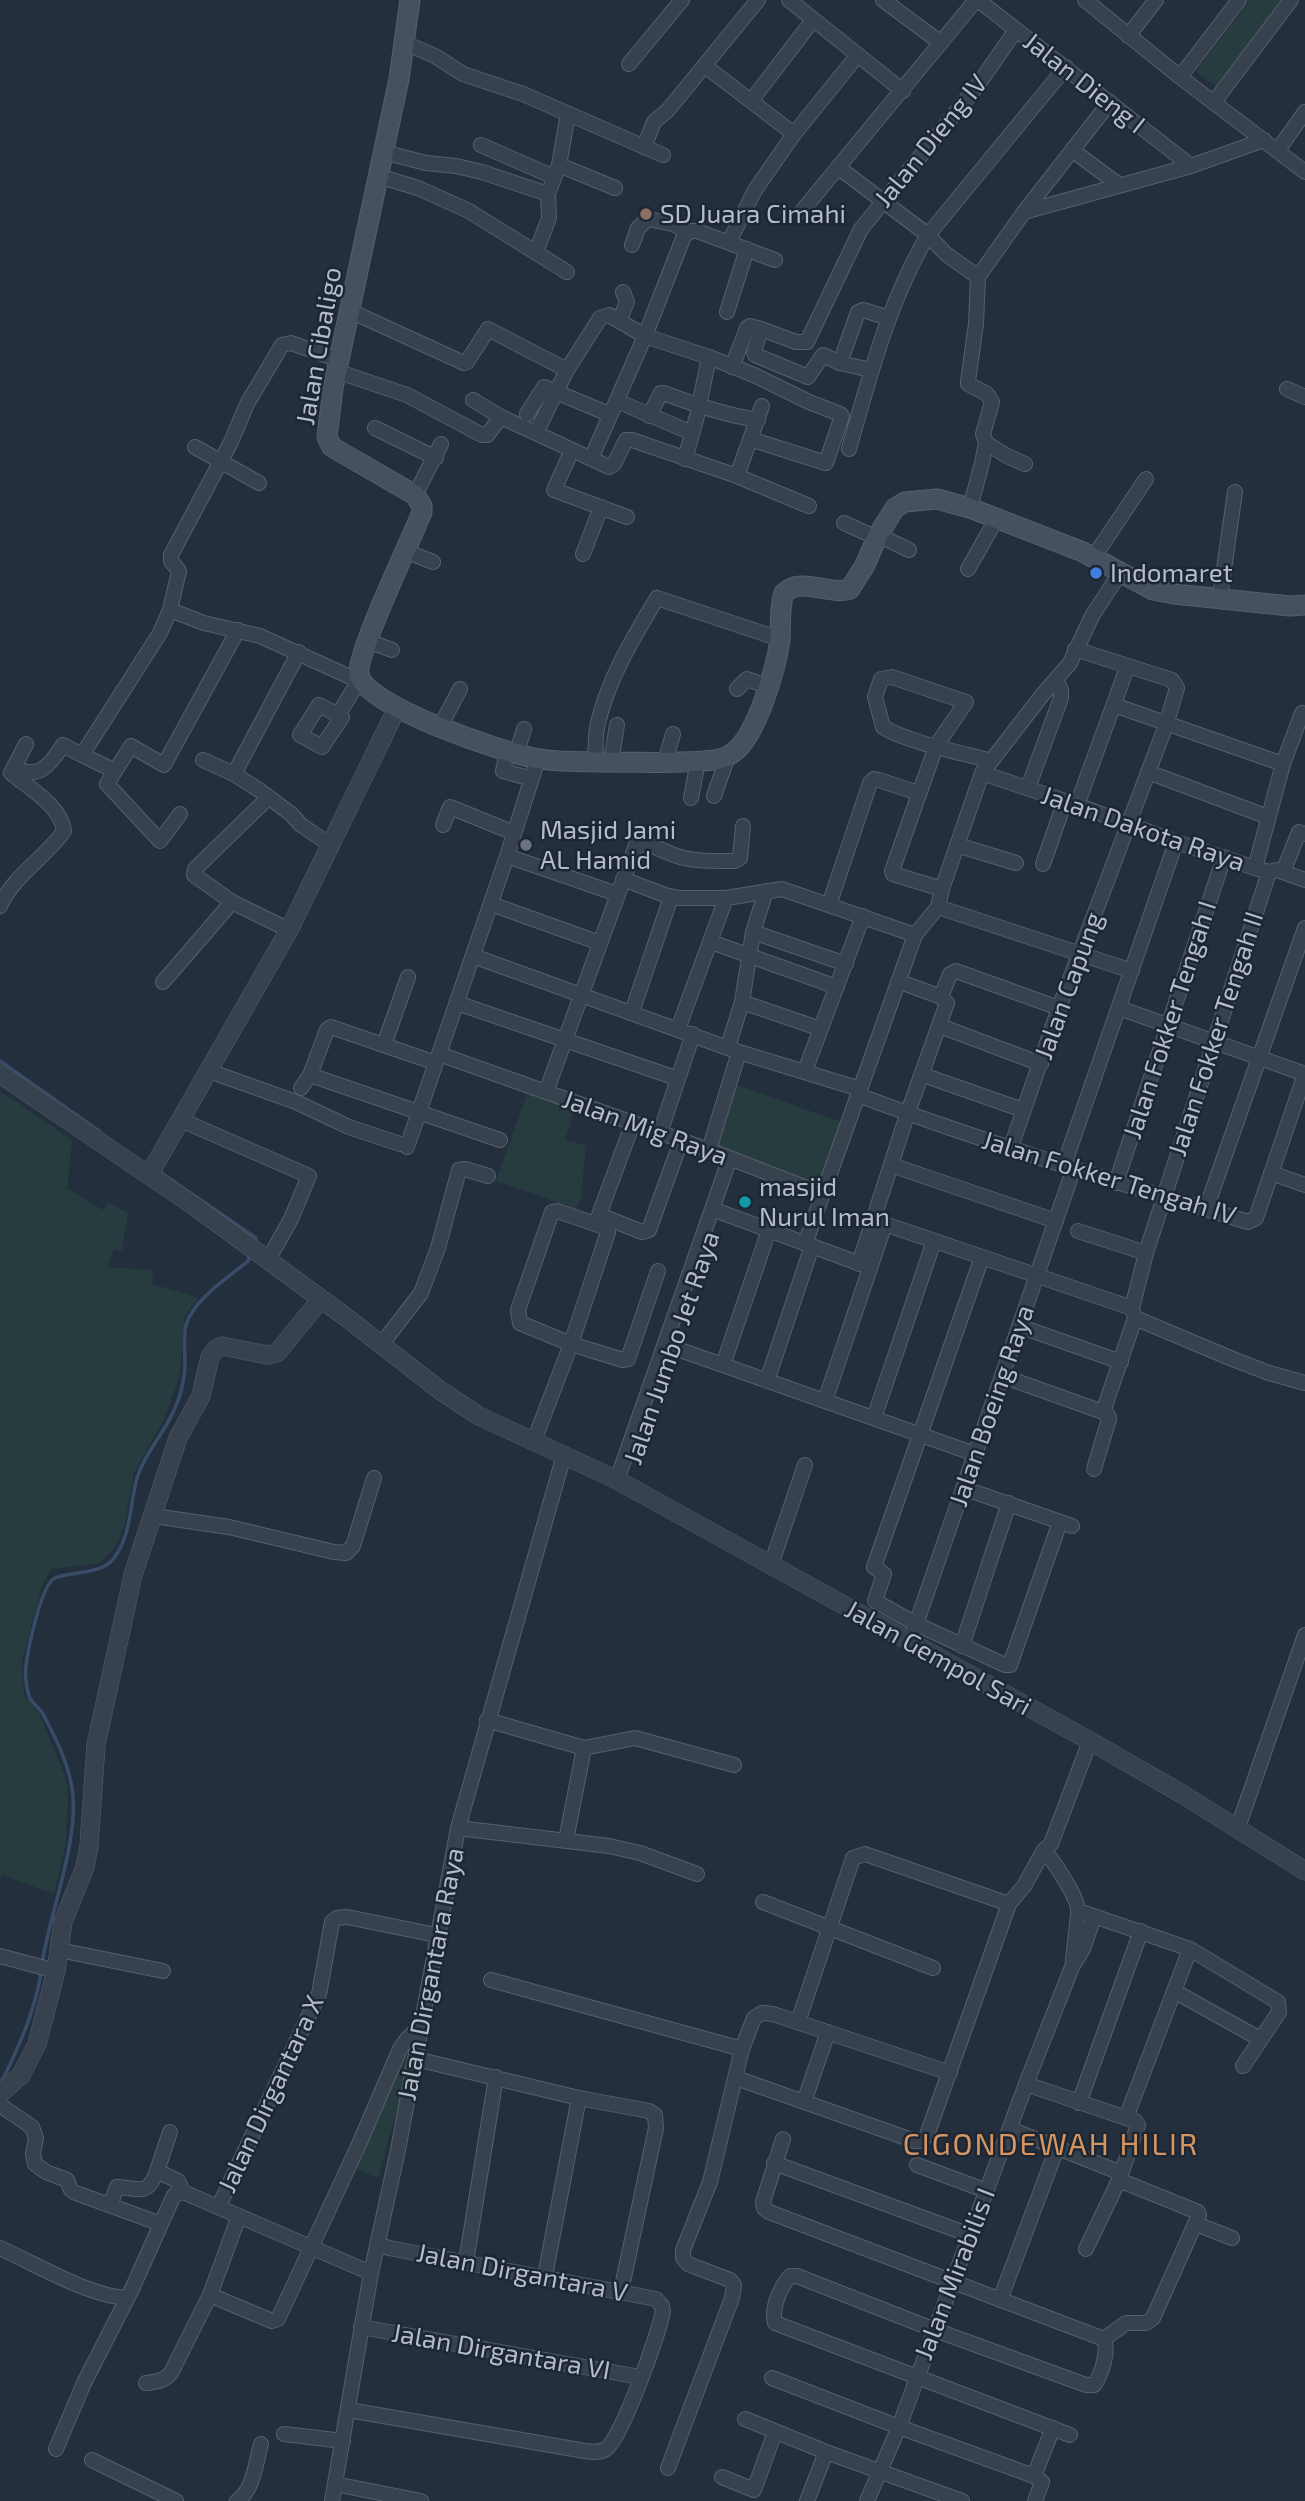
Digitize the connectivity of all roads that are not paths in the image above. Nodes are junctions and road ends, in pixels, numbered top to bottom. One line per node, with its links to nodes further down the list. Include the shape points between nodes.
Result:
1 (410, 0): 14 (main road, Jalan Cibaligo)
2 (682, 0): 17 (street)
3 (758, 0): 18 (street)
4 (789, 0): 11 (street)
5 (883, 0): 15 (street)
6 (977, 0): 12 (street, Jalan Dieng I); 15 (street)
7 (1085, 0): 13 (street)
8 (1156, 0): 13 (street)
9 (1239, 0): 20 (street)
10 (1291, 0): 24 (street)
11 (813, 20): 16 (street); 22 (street)
12 (1016, 30): 19 (street, Jalan Dieng I); 43 (street, Jalan Dieng IV, via 975,89)
13 (1128, 36): 20 (street)
14 (405, 43): 26 (street, via 463,74); 33 (main road, Jalan Cibaligo)
15 (941, 43): 21 (street)
16 (856, 56): 21 (street); 27 (street)
17 (629, 64)
18 (705, 66): 22 (street); 30 (street, via 654,122)
19 (1066, 67): 23 (street, Jalan Dieng I); 47 (street)
20 (1180, 77): 24 (street)
21 (903, 91): 36 (street)
22 (751, 101): 27 (street)
23 (1110, 102): 31 (street); 35 (street, Jalan Dieng I)
24 (1214, 102): 28 (street)
25 (1305, 112): 32 (street)
26 (568, 114): 30 (street); 37 (street)
27 (794, 134): 48 (street, via 755,190)
28 (1264, 140): 32 (street); 35 (street)
29 (481, 145): 37 (street)
30 (644, 147): 34 (street)
31 (1072, 149): 40 (street); 45 (street)
32 (1278, 150): 38 (street)
33 (383, 152): 39 (main road, Jalan Cibaligo); 42 (street, via 482,172)
34 (663, 155)
35 (1191, 166): 40 (street)
36 (839, 168): 43 (street); 44 (street)
37 (556, 171): 41 (street); 42 (street)
38 (1305, 172)
39 (378, 176): 51 (street, via 469,211); 56 (main road, Jalan Cibaligo)
40 (1119, 185): 45 (street)
41 (615, 188)
42 (548, 194): 51 (street, via 549,218)
43 (882, 202): 47 (street); 60 (street, Jalan Dieng IV, via 861,229 806,343)
44 (802, 211)
45 (1024, 212): 54 (street)
46 (688, 232): 48 (street); 49 (street, via 648,219 638,228); 61 (street)
47 (928, 235): 54 (street); 58 (street)
48 (729, 242): 50 (street)
49 (632, 245)
50 (747, 249): 52 (street); 57 (street)
51 (536, 252): 53 (street)
52 (775, 260)
53 (567, 272)
54 (978, 277): 82 (street, via 968,384 990,397)
55 (623, 292): 59 (street, via 627,299)
56 (350, 311): 64 (main road, Jalan Cibaligo); 66 (street, via 464,363 488,329)
57 (727, 312)
58 (889, 318): 63 (street, via 860,310); 67 (street)
59 (619, 321): 61 (street); 66 (street, via 609,315 600,318)
60 (761, 329): 63 (street, via 755,355 808,377 823,355); 65 (street, via 747,328)
61 (645, 336): 62 (street); 72 (street)
62 (709, 357): 65 (street); 73 (street)
63 (840, 363): 67 (street)
64 (338, 366): 77 (street, via 407,395 482,435); 88 (street, via 291,343 282,345); 94 (main road, Jalan Cibaligo, via 327,428 329,442)
65 (733, 367): 81 (street, via 842,416 826,463)
66 (567, 370): 69 (street)
67 (871, 370): 84 (street)
68 (1287, 389): 70 (street)
69 (556, 393): 74 (street, via 544,387); 75 (street); 79 (street)
70 (1305, 397)
71 (474, 400): 77 (street)
72 (617, 401): 75 (street); 76 (street)
73 (699, 406): 76 (street, via 662,393); 80 (street); 81 (street, via 733,416 760,413)
74 (527, 414)
75 (609, 414): 86 (street)
76 (649, 416): 80 (street)
77 (501, 417): 79 (street)
78 (375, 428): 94 (street, via 438,451)
79 (536, 433): 85 (street)
80 (692, 433): 87 (street)
81 (750, 439): 90 (street)
82 (986, 443): 89 (street); 97 (street)
83 (195, 447): 88 (street)
84 (849, 449)
85 (572, 450): 86 (street); 96 (street, via 554,490)
86 (591, 458): 87 (street, via 613,466 629,440)
87 (685, 458): 90 (street)
88 (220, 462): 92 (street); 111 (street, via 170,556 179,571)
89 (1025, 464)
90 (737, 475): 95 (street)
91 (1146, 479): 105 (street)
92 (259, 483)
93 (1235, 492): 109 (street)
94 (415, 495): 103 (main road, via 422,512)
95 (809, 506)
96 (601, 507): 98 (street); 104 (street)
97 (970, 508): 99 (main road); 101 (main road, via 937,499 905,502 895,509)
98 (627, 517)
99 (997, 518): 105 (main road); 107 (street)
100 (844, 523): 101 (street)
101 (882, 538): 102 (street); 113 (main road, via 850,589 789,588 782,599)
102 (909, 550)
103 (405, 551): 106 (street); 114 (main road)
104 (583, 554)
105 (1093, 558): 108 (main road)
106 (433, 562)
107 (968, 569)
108 (1120, 573): 109 (main road, via 1164,593); 115 (street)
109 (1220, 597): 110 (main road)
110 (1305, 605)
111 (170, 610): 112 (street); 136 (street)
112 (238, 631): 117 (street); 146 (street, via 164,765 131,746)
113 (780, 639): 121 (main road); 141 (street, via 657,598 607,692 597,726)
114 (368, 641): 116 (street); 119 (main road)
115 (1075, 649): 118 (street); 120 (street)
116 (392, 650)
117 (299, 652): 119 (street); 148 (street)
118 (1127, 668): 124 (street); 128 (street, Jalan Capung, via 1175,683)
119 (360, 678): 125 (main road); 127 (street)
120 (1056, 679): 145 (street); 150 (street, via 1061,698)
121 (769, 687): 122 (street, via 747,679); 137 (main road, via 740,747)
122 (737, 688)
123 (460, 689): 130 (street)
124 (1114, 705): 128 (street); 155 (street)
125 (397, 708): 130 (main road); 165 (street)
126 (1302, 713): 143 (street)
127 (338, 715)
128 (1166, 724): 143 (street); 147 (street, Jalan Capung)
129 (617, 725): 141 (street)
130 (440, 727): 135 (main road)
131 (524, 729): 135 (street)
132 (673, 734): 142 (street)
133 (26, 744): 144 (street)
134 (936, 746): 134 (street, Jalan Dakota Raya, via 883,727 876,691 881,679 892,677 966,702); 145 (street, Jalan Dakota Raya); 151 (street)
135 (511, 753): 138 (main road); 149 (street, via 502,770)
136 (82, 755): 144 (street, via 63,745 37,772 25,774); 146 (street)
137 (728, 756): 140 (main road); 152 (street)
138 (538, 759): 141 (main road); 149 (street)
139 (203, 760): 148 (street)
140 (698, 761): 142 (main road); 154 (street)
141 (603, 762): 142 (main road)
142 (665, 762)
143 (1283, 765): 157 (street)
144 (13, 767): 181 (street, via 11,772 63,822 64,831 26,869)
145 (986, 767): 150 (street, Jalan Dakota Raya); 164 (street)
146 (115, 771): 156 (street, via 107,784 160,841)
147 (1148, 772): 157 (street); 158 (street, Jalan Capung)
148 (234, 775): 153 (street)
149 (532, 779): 161 (street)
150 (1027, 788): 155 (street, Jalan Dakota Raya)
151 (918, 793): 173 (street, via 892,873); 180 (street, via 879,779 870,783)
152 (714, 796)
153 (269, 797): 165 (street); 178 (street, via 195,869 196,877)
154 (691, 799)
155 (1071, 803): 158 (street, Jalan Dakota Raya); 169 (street)
156 (180, 814)
157 (1268, 817): 170 (street)
158 (1128, 824): 163 (street, Jalan Dakota Raya); 190 (street, Jalan Capung)
159 (443, 825): 161 (street, via 450,807)
160 (743, 826): 171 (street, via 740,858 735,861 688,859 640,844)
161 (514, 833): 166 (street)
162 (1305, 834): 170 (street, via 1299,832)
163 (1177, 842): 167 (street, Jalan Dakota Raya); 194 (street, Jalan Boeing Raya)
164 (957, 845): 168 (street); 173 (street)
165 (332, 846): 185 (street)
166 (507, 856): 175 (street); 179 (street)
167 (1224, 857): 170 (street, Jalan Dakota Raya); 207 (street, Jalan Fokker Tengah I)
168 (1016, 863)
169 (1043, 864)
170 (1269, 871): 172 (street, Jalan Dakota Raya); 211 (street, Jalan Fokker Tengah II)
171 (623, 879): 175 (street); 176 (street)
172 (1305, 880)
173 (942, 889): 182 (street)
174 (766, 891): 177 (street); 180 (street, via 782,889); 186 (street)
175 (617, 894): 189 (street)
176 (671, 897): 177 (street); 205 (street)
177 (726, 898): 188 (street)
178 (232, 902): 185 (street); 197 (street)
179 (491, 904): 189 (street); 191 (street)
180 (829, 905): 183 (street)
181 (0, 906)
182 (938, 907): 187 (street); 190 (street)
183 (863, 916): 187 (street); 193 (street)
184 (1305, 928): 215 (street)
185 (289, 930): 218 (street)
186 (753, 932): 192 (street); 193 (street)
187 (915, 935): 196 (street)
188 (711, 942): 192 (street); 208 (street)
189 (600, 943): 199 (street)
190 (1080, 952): 194 (street); 204 (street, Jalan Capung)
191 (473, 957): 199 (street, Jalan Fokker Tengah IV); 202 (street)
192 (750, 957): 198 (street); 201 (street)
193 (846, 964): 198 (street)
194 (1132, 971): 203 (street, Jalan Boeing Raya)
195 (408, 977): 213 (street)
196 (898, 981): 200 (street); 227 (street)
197 (163, 982)
198 (837, 988): 209 (street)
199 (583, 994): 205 (street, Jalan Fokker Tengah IV); 212 (street)
200 (942, 997): 204 (street, via 950,974 956,971); 206 (street, via 947,1003)
201 (742, 1002): 209 (street); 214 (street)
202 (457, 1003): 212 (street); 216 (street)
203 (1119, 1007): 207 (street); 239 (street, Jalan Boeing Raya)
204 (1059, 1008): 217 (street, Jalan Capung)
205 (632, 1012): 208 (street, Jalan Fokker Tengah IV)
206 (940, 1026): 217 (street); 222 (street)
207 (1168, 1026): 211 (street); 244 (street, Jalan Fokker Tengah I)
208 (678, 1029): 210 (street, Jalan Fokker Tengah IV)
209 (821, 1029): 219 (street)
210 (693, 1034): 214 (street, Jalan Fokker Tengah IV); 233 (street)
211 (1213, 1041): 215 (street); 247 (street, Jalan Fokker Tengah II)
212 (565, 1042): 224 (street); 226 (street)
213 (384, 1045): 216 (street, Jalan Mig Raya); 221 (street, Jalan Mig Raya, via 331,1027)
214 (734, 1049): 219 (street, Jalan Fokker Tengah IV); 237 (street)
215 (1259, 1058): 223 (street); 248 (street)
216 (437, 1059): 226 (street, Jalan Mig Raya); 229 (street)
217 (1041, 1064): 228 (street, Jalan Capung)
218 (209, 1071): 229 (street, via 403,1145); 231 (street)
219 (805, 1072): 227 (street, Jalan Fokker Tengah IV)
220 (0, 1073): 240 (street, Jalan Gempol Sari)
221 (310, 1074): 225 (street); 229 (street)
222 (923, 1074): 228 (street); 230 (street)
223 (1305, 1074): 242 (street, Jalan Fokker Tengah IV)
224 (670, 1076)
225 (301, 1088)
226 (546, 1092): 232 (street, Jalan Mig Raya)
227 (859, 1092): 230 (street, Jalan Fokker Tengah IV); 246 (street)
228 (1023, 1110): 236 (street, Jalan Capung)
229 (418, 1111): 234 (street)
230 (907, 1115): 236 (street, Jalan Fokker Tengah IV); 241 (street)
231 (181, 1120): 240 (street); 258 (street, via 309,1176 291,1219)
232 (633, 1124): 233 (street, Jalan Mig Raya); 235 (street, via 599,1211 601,1218 642,1232 649,1230)
233 (660, 1133): 235 (street, Jalan Mig Raya)
234 (500, 1140)
235 (681, 1141): 237 (street, Jalan Mig Raya)
236 (1011, 1147): 239 (street, Jalan Fokker Tengah IV)
237 (709, 1150): 238 (street, Jalan Mig Raya)
238 (730, 1158): 246 (street, Jalan Mig Raya); 249 (street, Jalan Jumbo Jet Raya)
239 (1069, 1167): 244 (street, Jalan Fokker Tengah IV); 251 (street, Jalan Boeing Raya)
240 (152, 1168): 258 (street, Jalan Gempol Sari)
241 (890, 1168): 250 (street); 251 (street)
242 (1271, 1173): 245 (street); 248 (street, Jalan Fokker Tengah IV, via 1254,1220)
243 (488, 1176): 266 (street, via 459,1170 421,1293)
244 (1116, 1182): 247 (street, Jalan Fokker Tengah IV)
245 (1305, 1185)
246 (822, 1194): 255 (street)
247 (1163, 1197): 248 (street, Jalan Fokker Tengah IV); 256 (street, Jalan Fokker Tengah II)
248 (1206, 1209)
249 (716, 1211): 252 (street); 267 (street, Jalan Jumbo Jet Raya)
250 (879, 1222): 254 (street); 259 (street)
251 (1055, 1224): 261 (street, Jalan Boeing Raya)
252 (769, 1230): 255 (street); 269 (street)
253 (1078, 1231): 256 (street)
254 (934, 1241): 257 (street); 275 (street)
255 (809, 1245): 259 (street); 271 (street)
256 (1146, 1253): 263 (street, Jalan Fokker Tengah II)
257 (982, 1257): 261 (street); 276 (street)
258 (265, 1258): 262 (street, Jalan Gempol Sari)
259 (863, 1265): 273 (street)
260 (657, 1271): 265 (street, via 631,1357 623,1360)
261 (1037, 1276): 263 (street); 264 (street, Jalan Boeing Raya)
262 (321, 1299): 266 (street, Jalan Gempol Sari); 286 (street, via 277,1353 225,1346 213,1352 201,1396 179,1434)
263 (1133, 1313): 268 (street, Jalan Fokker Tengah II); 272 (street, via 1269,1374)
264 (1019, 1326): 268 (street); 270 (street, Jalan Boeing Raya)
265 (571, 1344): 265 (street, via 520,1323 517,1310 555,1211 608,1231); 277 (street)
266 (381, 1345): 277 (street, Jalan Gempol Sari, via 479,1416)
267 (670, 1347): 269 (street); 283 (street, Jalan Jumbo Jet Raya)
268 (1121, 1362): 274 (street, Jalan Fokker Tengah II)
269 (723, 1365): 271 (street)
270 (1002, 1376): 274 (street); 278 (street, Jalan Boeing Raya)
271 (767, 1381): 273 (street)
272 (1305, 1383)
273 (821, 1400): 275 (street)
274 (1103, 1412): 281 (street, Jalan Fokker Tengah II, via 1109,1419)
275 (874, 1418): 276 (street)
276 (920, 1434): 278 (street); 288 (street, via 874,1567 884,1574 875,1601)
277 (534, 1441): 279 (street, Jalan Gempol Sari)
278 (975, 1454): 284 (street, Jalan Boeing Raya)
279 (564, 1455): 283 (street, Jalan Gempol Sari); 291 (street, Jalan Dirgantara Raya)
280 (805, 1465): 287 (street)
281 (1094, 1469)
282 (374, 1478): 286 (street, via 353,1546 346,1553)
283 (620, 1482): 287 (street, Jalan Gempol Sari)
284 (963, 1488): 285 (street); 288 (street, Jalan Boeing Raya)
285 (1009, 1503): 290 (street); 290 (street, via 1066,1524 1013,1662 1004,1665)
286 (154, 1516): 309 (street, via 129,1591 96,1745 85,1867 63,1922)
287 (771, 1565): 288 (street, Jalan Gempol Sari)
288 (913, 1633): 290 (street); 292 (street, Jalan Gempol Sari)
289 (1305, 1635): 296 (street)
290 (962, 1646)
291 (487, 1720): 293 (street); 295 (street, Jalan Dirgantara Raya)
292 (1087, 1739): 296 (street, Jalan Gempol Sari); 298 (street, via 1044,1840)
293 (584, 1748): 294 (street, via 635,1738); 297 (street)
294 (734, 1765)
295 (458, 1828): 297 (street); 307 (street, Jalan Dirgantara Raya)
296 (1237, 1830): 299 (street, Jalan Gempol Sari)
297 (566, 1840): 300 (street, via 640,1853)
298 (1044, 1850): 302 (street); 303 (street)
299 (1305, 1871)
300 (697, 1874)
301 (763, 1902): 305 (street)
302 (1009, 1903): 305 (street, via 859,1854 850,1863); 324 (street)
303 (1079, 1910): 304 (street); 311 (street, Jalan Mirabilis I)
304 (1094, 1917): 306 (street); 311 (street, Jalan Mirabilis I)
305 (828, 1929): 312 (street); 317 (street)
306 (1141, 1931): 308 (street); 331 (street)
307 (436, 1936): 318 (street, Jalan Dirgantara Raya); 347 (street, Jalan Dirgantara X, via 347,1917 332,1922 319,1994)
308 (1189, 1949): 316 (street); 320 (street, via 1278,2002 1279,2012)
309 (58, 1950): 313 (street); 314 (street)
310 (0, 1956): 313 (street)
311 (1072, 1967): 327 (street, Jalan Mirabilis I)
312 (933, 1968)
313 (50, 1969): 328 (street, via 37,2044 11,2086)
314 (163, 1971)
315 (491, 1980): 321 (street)
316 (1174, 1991): 320 (street); 333 (street)
317 (797, 2022): 319 (street); 321 (street, via 762,2013 754,2018)
318 (422, 2024): 322 (street, Jalan Dirgantara Raya); 355 (street, via 400,2049)
319 (828, 2032): 324 (street); 330 (street)
320 (1260, 2039): 323 (street)
321 (742, 2049): 326 (street)
322 (416, 2059): 325 (street); 353 (street, Jalan Dirgantara Raya)
323 (1243, 2066)
324 (950, 2073): 330 (street, via 922,2141)
325 (496, 2077): 329 (street); 357 (street)
326 (736, 2078): 330 (street); 384 (street, via 710,2182 683,2250 688,2264 730,2280 732,2298)
327 (1026, 2084): 331 (street); 334 (street, Jalan Mirabilis I)
328 (0, 2093)
329 (579, 2098): 359 (street); 361 (street, via 649,2111 657,2122)
330 (804, 2102)
331 (1079, 2103): 333 (street)
332 (0, 2105): 344 (street, via 32,2127 35,2164 67,2180)
333 (1126, 2119): 341 (street, via 1138,2125)
334 (1010, 2129): 337 (street); 342 (street, Jalan Mirabilis I)
335 (170, 2132): 340 (street)
336 (783, 2139): 338 (street)
337 (1058, 2148): 341 (street); 364 (street)
338 (774, 2162): 351 (street); 360 (street, via 763,2202 769,2212)
339 (916, 2165): 342 (street)
340 (158, 2171): 343 (street, via 178,2181); 346 (street, via 152,2185 144,2189 117,2187)
341 (1120, 2176): 350 (street, via 1198,2212); 356 (street)
342 (987, 2191): 351 (street, Jalan Mirabilis I)
343 (177, 2192): 347 (street); 349 (street)
344 (76, 2193): 345 (street); 346 (street)
345 (64, 2203)
346 (110, 2205): 349 (street)
347 (219, 2206): 348 (street)
348 (239, 2216): 355 (street); 362 (street)
349 (161, 2224): 363 (street)
350 (1196, 2224): 352 (street); 367 (street, via 1153,2318 1146,2323 1126,2323)
351 (970, 2235): 360 (street, Jalan Mirabilis I)
352 (1232, 2238)
353 (378, 2244): 357 (street, Jalan Dirgantara V); 358 (street, Jalan Dirgantara Raya)
354 (0, 2248): 363 (street, via 95,2290)
355 (310, 2248): 358 (street); 362 (street, via 276,2320)
356 (1086, 2249)
357 (466, 2262): 359 (street, Jalan Dirgantara V)
358 (371, 2273): 365 (street, Jalan Dirgantara Raya)
359 (545, 2276): 361 (street, Jalan Dirgantara V)
360 (952, 2283): 364 (street); 366 (street, Jalan Mirabilis I)
361 (621, 2291): 368 (street, Jalan Dirgantara V, via 656,2299 662,2306)
362 (210, 2295): 371 (street, via 172,2373)
363 (127, 2298): 381 (street)
364 (1000, 2300): 367 (street)
365 (361, 2327): 368 (street, Jalan Dirgantara VI); 372 (street, Jalan Dirgantara Raya)
366 (935, 2330): 367 (street, via 1086,2385 1098,2380); 370 (street, Jalan Mirabilis I); 370 (street, via 797,2276 786,2281 774,2309 775,2323 781,2327)
367 (1105, 2344)
368 (640, 2377): 372 (street, via 621,2427 604,2451)
369 (772, 2378): 374 (street)
370 (916, 2378): 374 (street, Jalan Mirabilis I); 375 (street)
371 (146, 2383)
372 (349, 2410): 379 (street, Jalan Dirgantara Raya)
373 (745, 2419): 376 (street)
374 (899, 2427): 385 (street, Jalan Mirabilis I); 386 (street)
375 (1053, 2428): 378 (street); 386 (street)
376 (775, 2432): 382 (street); 387 (street, via 754,2490)
377 (284, 2434): 379 (street)
378 (1070, 2435)
379 (343, 2441): 388 (street, Jalan Dirgantara Raya)
380 (261, 2444): 393 (street, via 251,2482)
381 (56, 2449)
382 (826, 2452): 385 (street); 396 (street)
383 (92, 2460): 389 (street)
384 (668, 2468)
385 (879, 2472): 397 (street, Jalan Mirabilis I); 398 (street)
386 (1034, 2476): 399 (street, via 1042,2482)
387 (722, 2477)
388 (335, 2484): 390 (street); 394 (street, Jalan Dirgantara Raya)
389 (146, 2487): 391 (street); 392 (street)
390 (388, 2498): 395 (street)
391 (139, 2501)
392 (176, 2501)
393 (237, 2501)
394 (332, 2501)
395 (421, 2501)
396 (807, 2501)
397 (867, 2501)
398 (962, 2501)
399 (1035, 2501)

